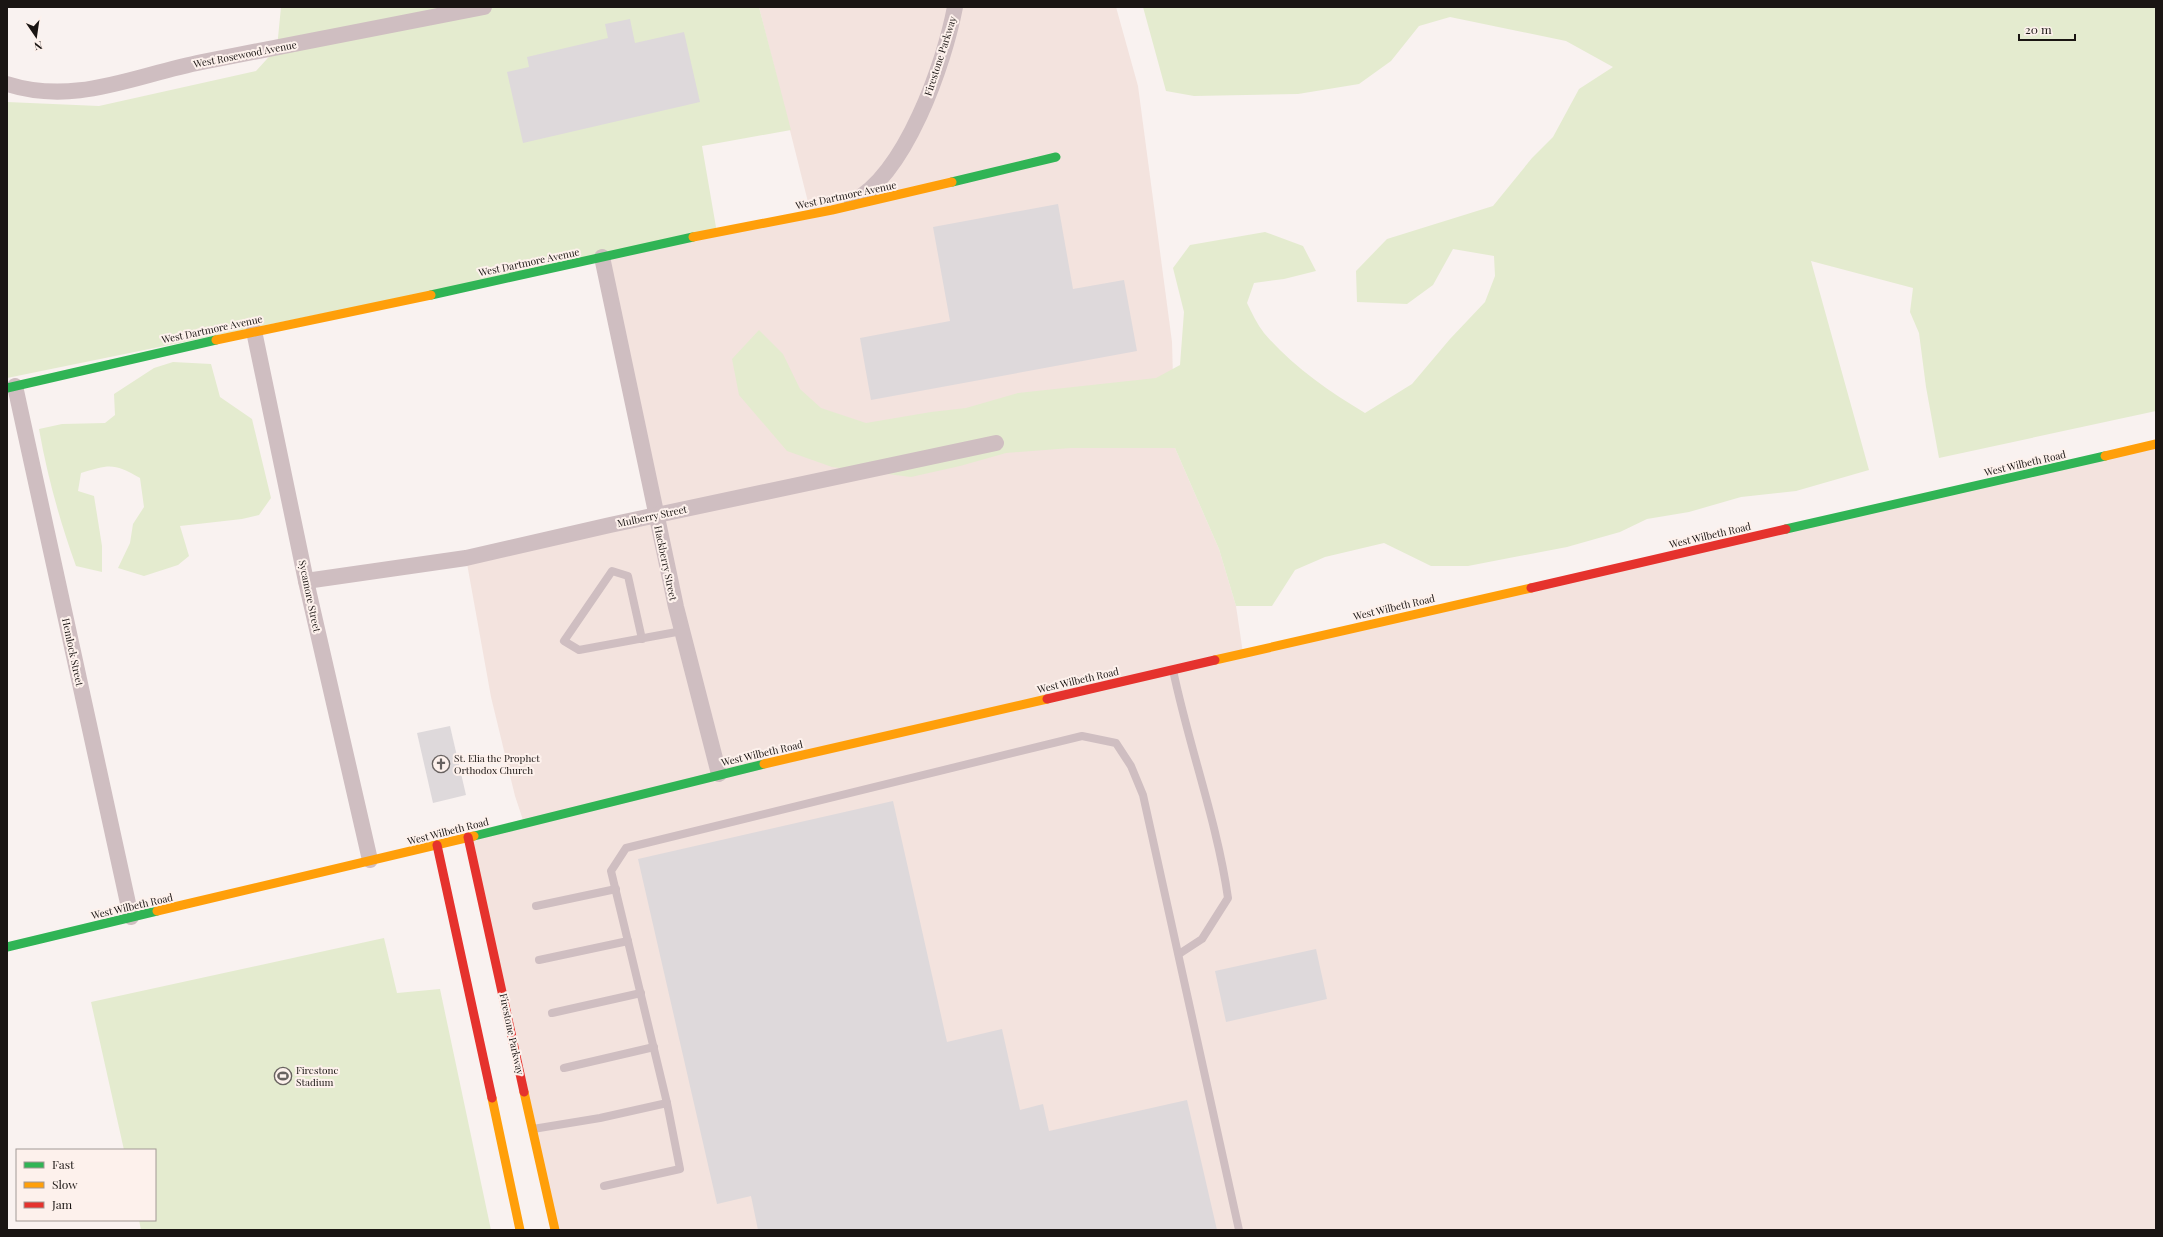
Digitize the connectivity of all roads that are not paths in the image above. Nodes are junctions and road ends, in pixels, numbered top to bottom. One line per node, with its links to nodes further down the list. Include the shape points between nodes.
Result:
1 (484, 7): 3 (street, West Rosewood Avenue, via 195,64 107,86 69,92 43,92)
2 (955, 7): 5 (street, Firestone Parkway, via 933,82 919,117 892,165 870,190)
3 (7, 84)
4 (1056, 158): 5 (main road, West Dartmore Avenue)
5 (832, 210): 6 (main road, West Dartmore Avenue)
6 (602, 257): 7 (main road, West Dartmore Avenue); 11 (street, Hackberry Street)
7 (254, 331): 8 (main road, West Dartmore Avenue); 12 (street, Sycamore Street)
8 (11, 387): 22 (street, Hemlock Street)
9 (996, 443): 11 (street, Mulberry Street)
10 (2156, 444): 15 (main road, West Wilbeth Road)
11 (656, 515): 12 (street, Mulberry Street, via 466,558); 13 (street, Hackberry Street)
12 (306, 581): 19 (street, Sycamore Street)
13 (682, 631): 14 (lane); 16 (street, Hackberry Street)
14 (642, 638): 14 (lane, via 580,650 564,641 612,572 628,576)
15 (1173, 670): 16 (main road, West Wilbeth Road); 25 (lane, via 1222,859 1228,898 1202,939)
16 (718, 774): 17 (main road, West Wilbeth Road)
17 (468, 837): 18 (main road, West Wilbeth Road); 32 (main road, Firestone Parkway)
18 (437, 845): 19 (main road, West Wilbeth Road); 34 (main road)
19 (370, 860): 22 (main road, West Wilbeth Road)
20 (616, 889): 21 (lane); 23 (lane); 25 (lane, via 611,871 626,848 1082,736 1116,743 1132,766 1144,795)
21 (536, 906)
22 (131, 917): 24 (main road, West Wilbeth Road)
23 (628, 941): 26 (lane); 27 (lane)
24 (7, 947)
25 (1178, 954): 36 (lane)
26 (539, 960)
27 (641, 993): 28 (lane); 29 (lane)
28 (552, 1013)
29 (654, 1047): 30 (lane); 31 (lane)
30 (564, 1068)
31 (667, 1103): 32 (lane); 33 (lane, via 680,1169)
32 (533, 1129): 35 (main road, Firestone Parkway)
33 (604, 1186)
34 (520, 1230)
35 (555, 1230)
36 (1239, 1230)

